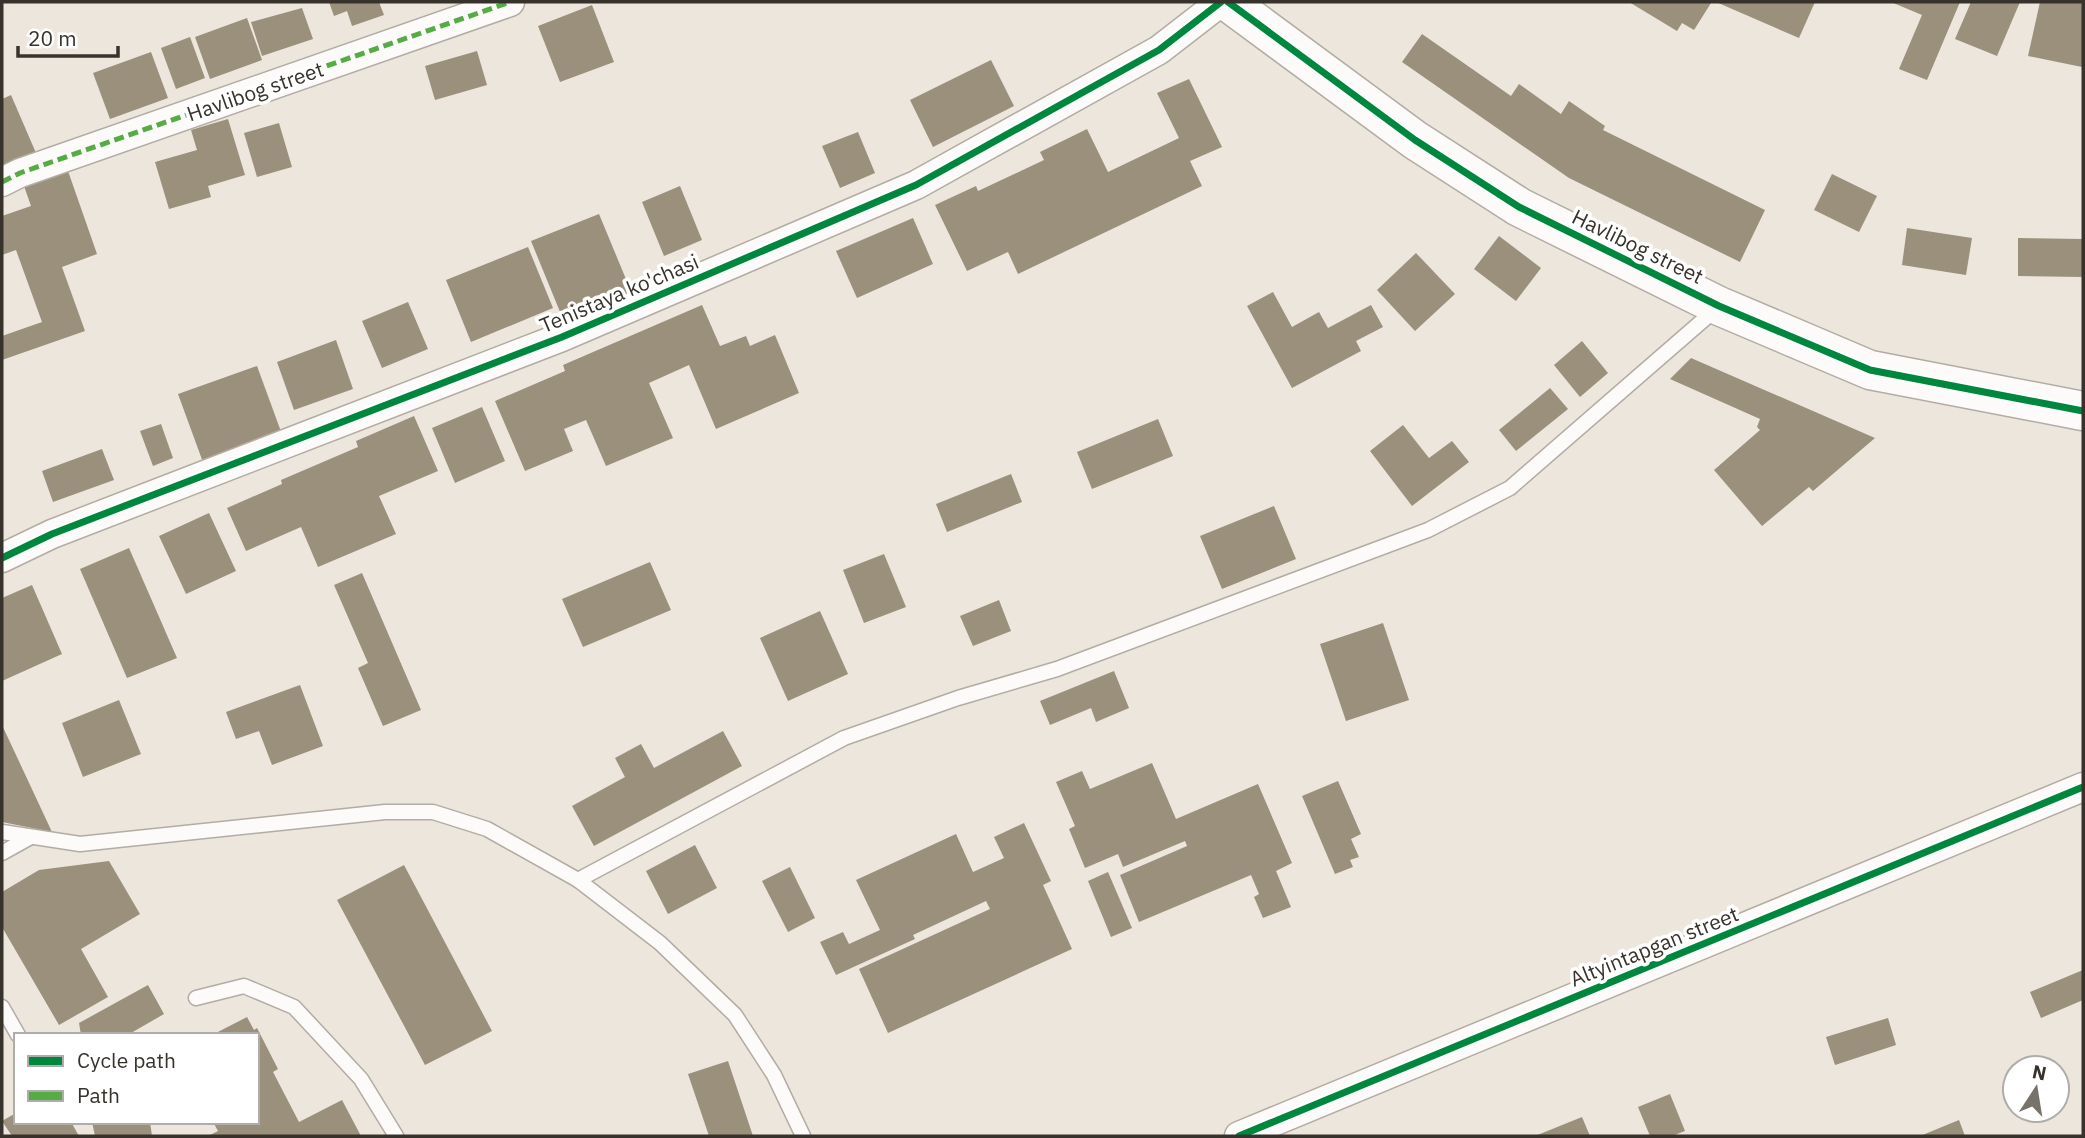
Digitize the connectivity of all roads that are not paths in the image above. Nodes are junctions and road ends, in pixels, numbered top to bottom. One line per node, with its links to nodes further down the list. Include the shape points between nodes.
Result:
1 (510, 2): 4 (street, Hаvlibog street)
2 (1222, 2): 7 (street, Tenistaya ko'chasi, via 1159,50 916,185 562,337 65,529)
3 (1228, 2): 5 (street, Hаvlibog street, via 1415,140 1519,207)
4 (2, 182)
5 (1719, 306): 6 (street, Hаvlibog street, via 1870,370); 12 (lane, via 1510,488 1428,530 1057,669 844,738)
6 (2083, 411)
7 (2, 558)
8 (2083, 787): 18 (street, Altyintapgan street)
9 (2, 832): 10 (lane)
10 (29, 838): 11 (lane); 12 (lane, via 80,844 385,812 433,812 487,829)
11 (2, 853)
12 (578, 880): 17 (lane, via 660,943 735,1015 774,1075)
13 (196, 998): 16 (lane, via 244,986 295,1007 361,1079)
14 (2, 1007): 15 (lane)
15 (17, 1033)
16 (396, 1136)
17 (803, 1136)
18 (1239, 1136)

